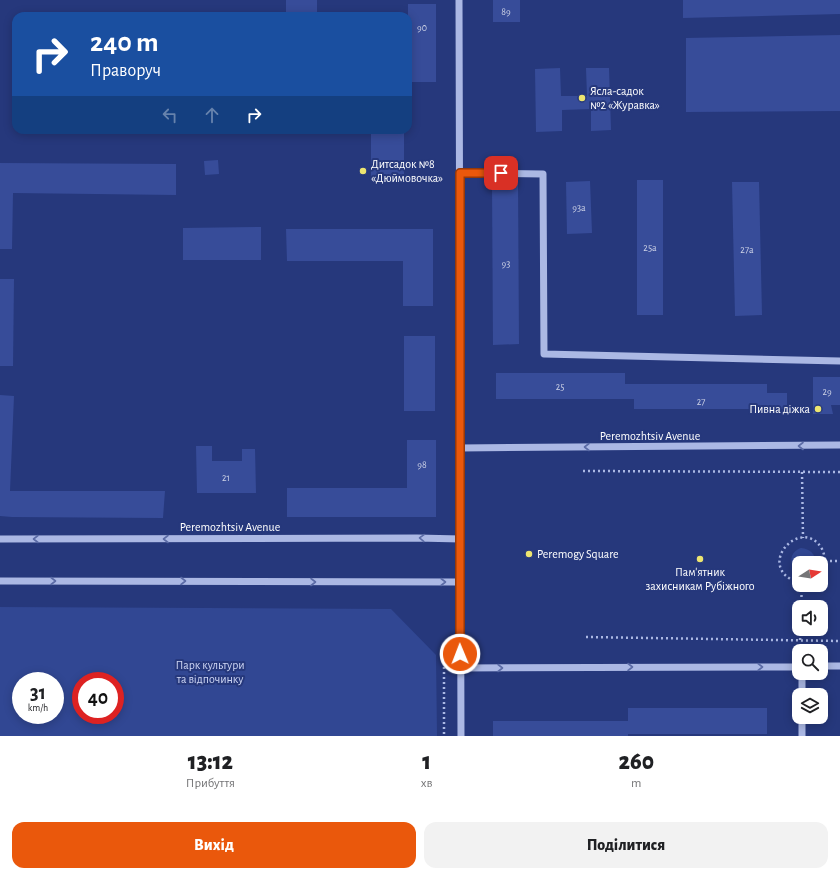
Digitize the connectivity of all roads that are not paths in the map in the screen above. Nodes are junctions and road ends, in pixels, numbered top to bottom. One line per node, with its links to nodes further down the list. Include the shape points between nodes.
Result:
1 (459, 0): 2 (street)
2 (460, 173): 3 (street, via 543,174 544,354); 5 (street)
3 (840, 361)
4 (840, 445): 5 (street, Peremozhtsiv Avenue, one-way to 5)
5 (460, 448): 7 (street)
6 (0, 539): 7 (street, Peremozhtsiv Avenue, one-way to 6)
7 (460, 539): 9 (street)
8 (0, 580): 9 (street, one-way to 9)
9 (459, 582): 13 (street)
10 (792, 666): 13 (street, one-way to 10)
11 (828, 666): 12 (street)
12 (840, 666)
13 (461, 668): 15 (street)
14 (802, 724): 16 (street)
15 (461, 736)
16 (802, 736)

